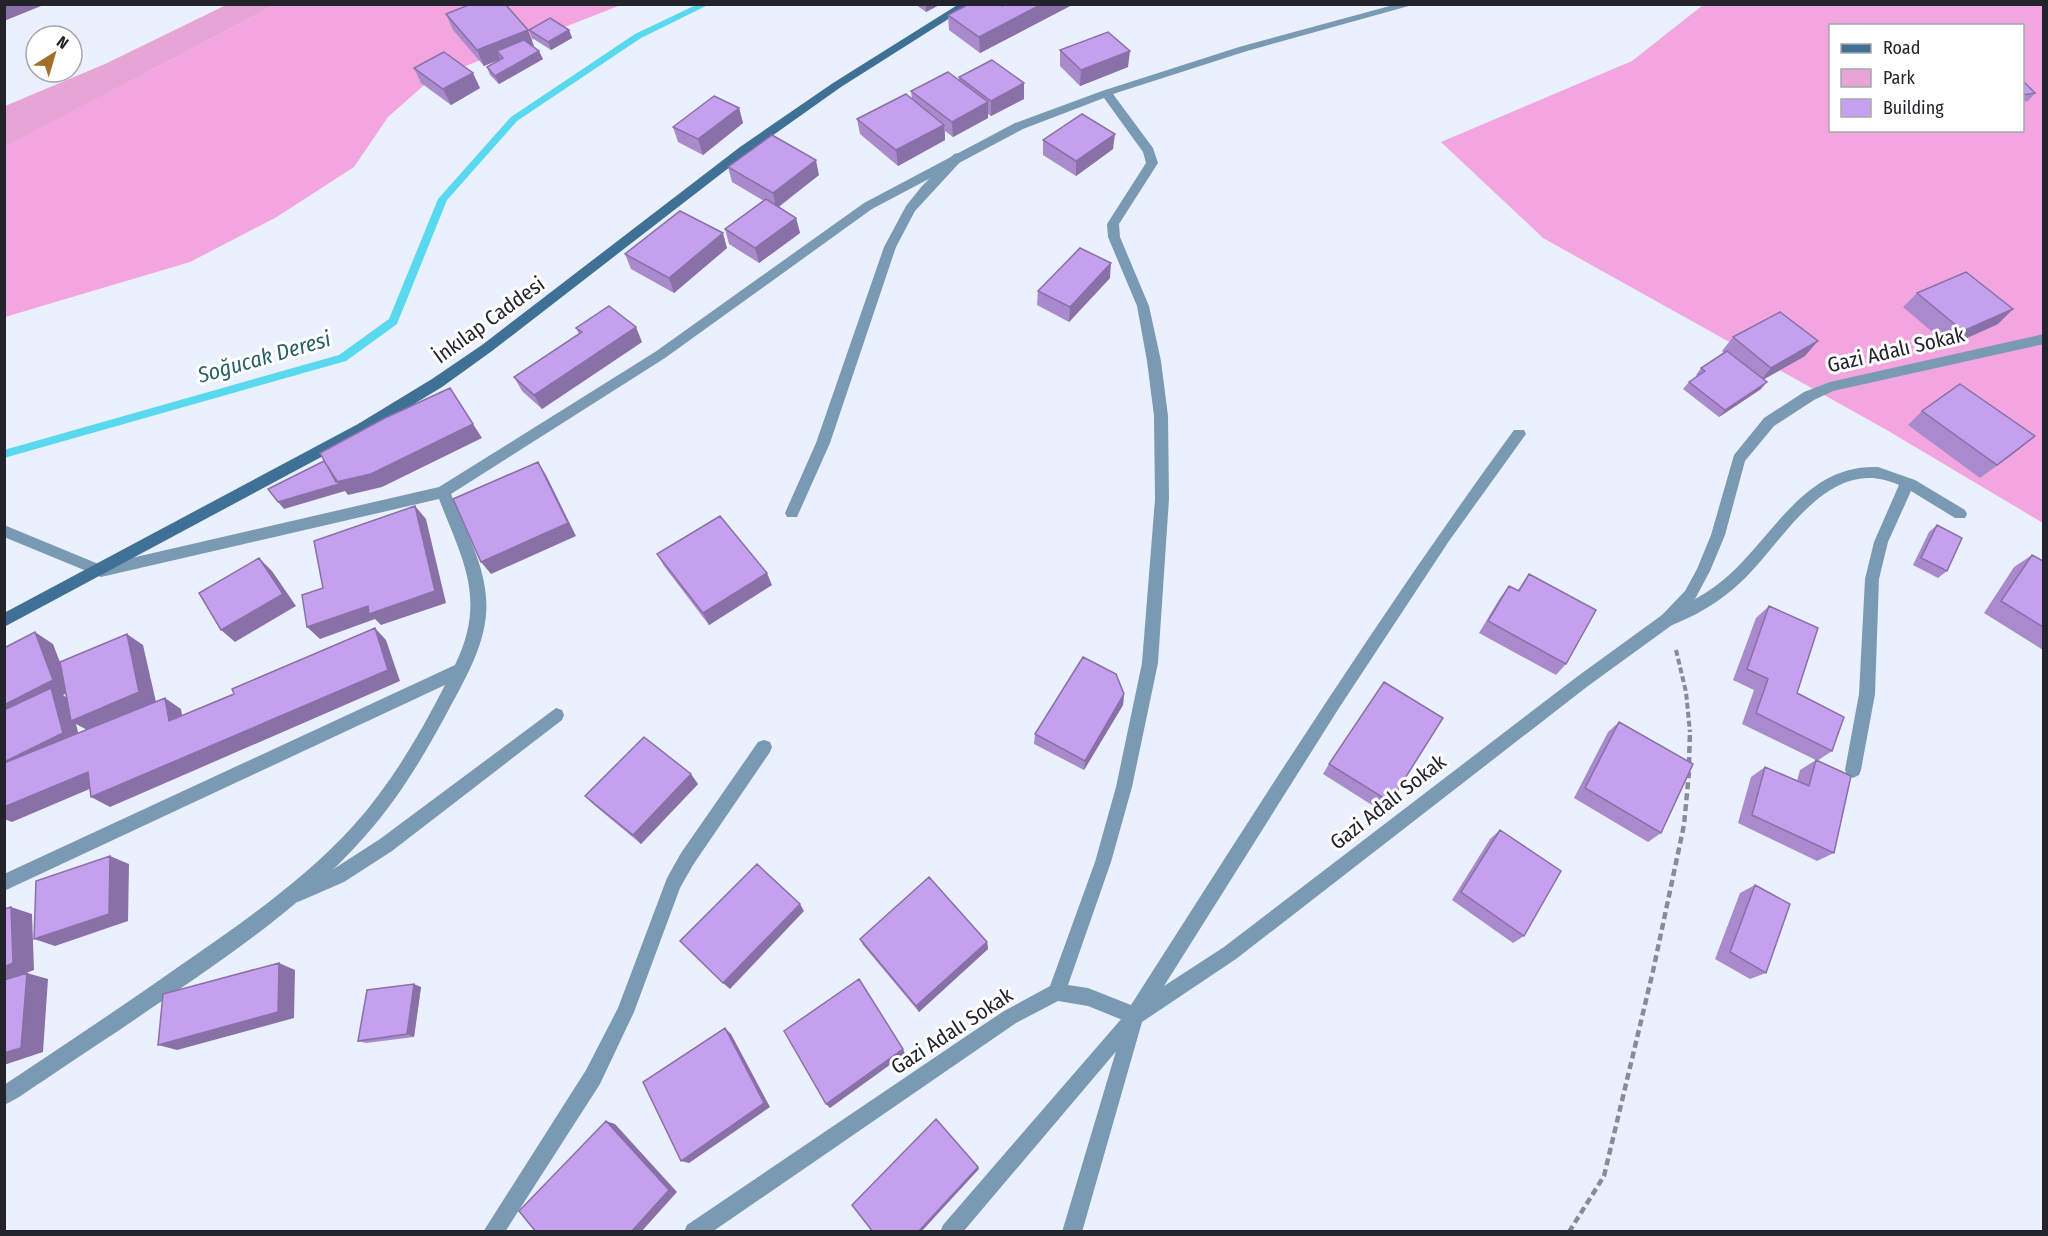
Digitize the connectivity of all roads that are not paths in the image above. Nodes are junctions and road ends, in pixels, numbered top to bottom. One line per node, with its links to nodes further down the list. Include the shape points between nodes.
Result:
1 (968, 4): 12 (street, İnkılap Caddesi, via 837,85 744,150 437,383 363,428)
2 (1411, 4): 3 (street, via 1243,49)
3 (1106, 93): 4 (street, via 1019,126); 21 (street, via 1149,151 1152,163 1113,224 1114,237 1143,306 1154,361 1161,416 1162,499 1150,663 1104,862)
4 (958, 157): 8 (street, via 868,206 660,355); 9 (street, via 910,208 890,247 823,443)
5 (2043, 339): 13 (street, Gazi Adalı Sokak, via 1830,387 1769,422 1739,459 1718,535 1703,571 1690,595)
6 (1518, 434): 22 (street, via 1333,704)
7 (1907, 484): 10 (street); 13 (street, via 1877,473 1857,475 1836,480 1809,495 1745,570 1693,610); 18 (street, via 1881,542 1872,579 1867,694)
8 (443, 492): 12 (street); 15 (street, via 478,585 479,614)
9 (792, 513)
10 (1960, 514)
11 (4, 531): 12 (street)
12 (100, 571): 14 (street, İnkılap Caddesi)
13 (1667, 620): 22 (street, Gazi Adalı Sokak, via 1230,953)
14 (4, 621)
15 (461, 670): 19 (street); 20 (street, via 434,723 388,793 350,841)
16 (556, 715): 20 (street, via 386,844 338,876)
17 (764, 747): 24 (street, via 687,859 625,1012 593,1077)
18 (1853, 770)
19 (4, 884)
20 (287, 899): 23 (street, via 254,926)
21 (1057, 992): 22 (street, via 1088,997); 25 (street, Gazi Adalı Sokak, via 980,1036)
22 (1136, 1016): 26 (street); 27 (street)
23 (4, 1096)
24 (493, 1232)
25 (694, 1232)
26 (950, 1232)
27 (1072, 1232)

